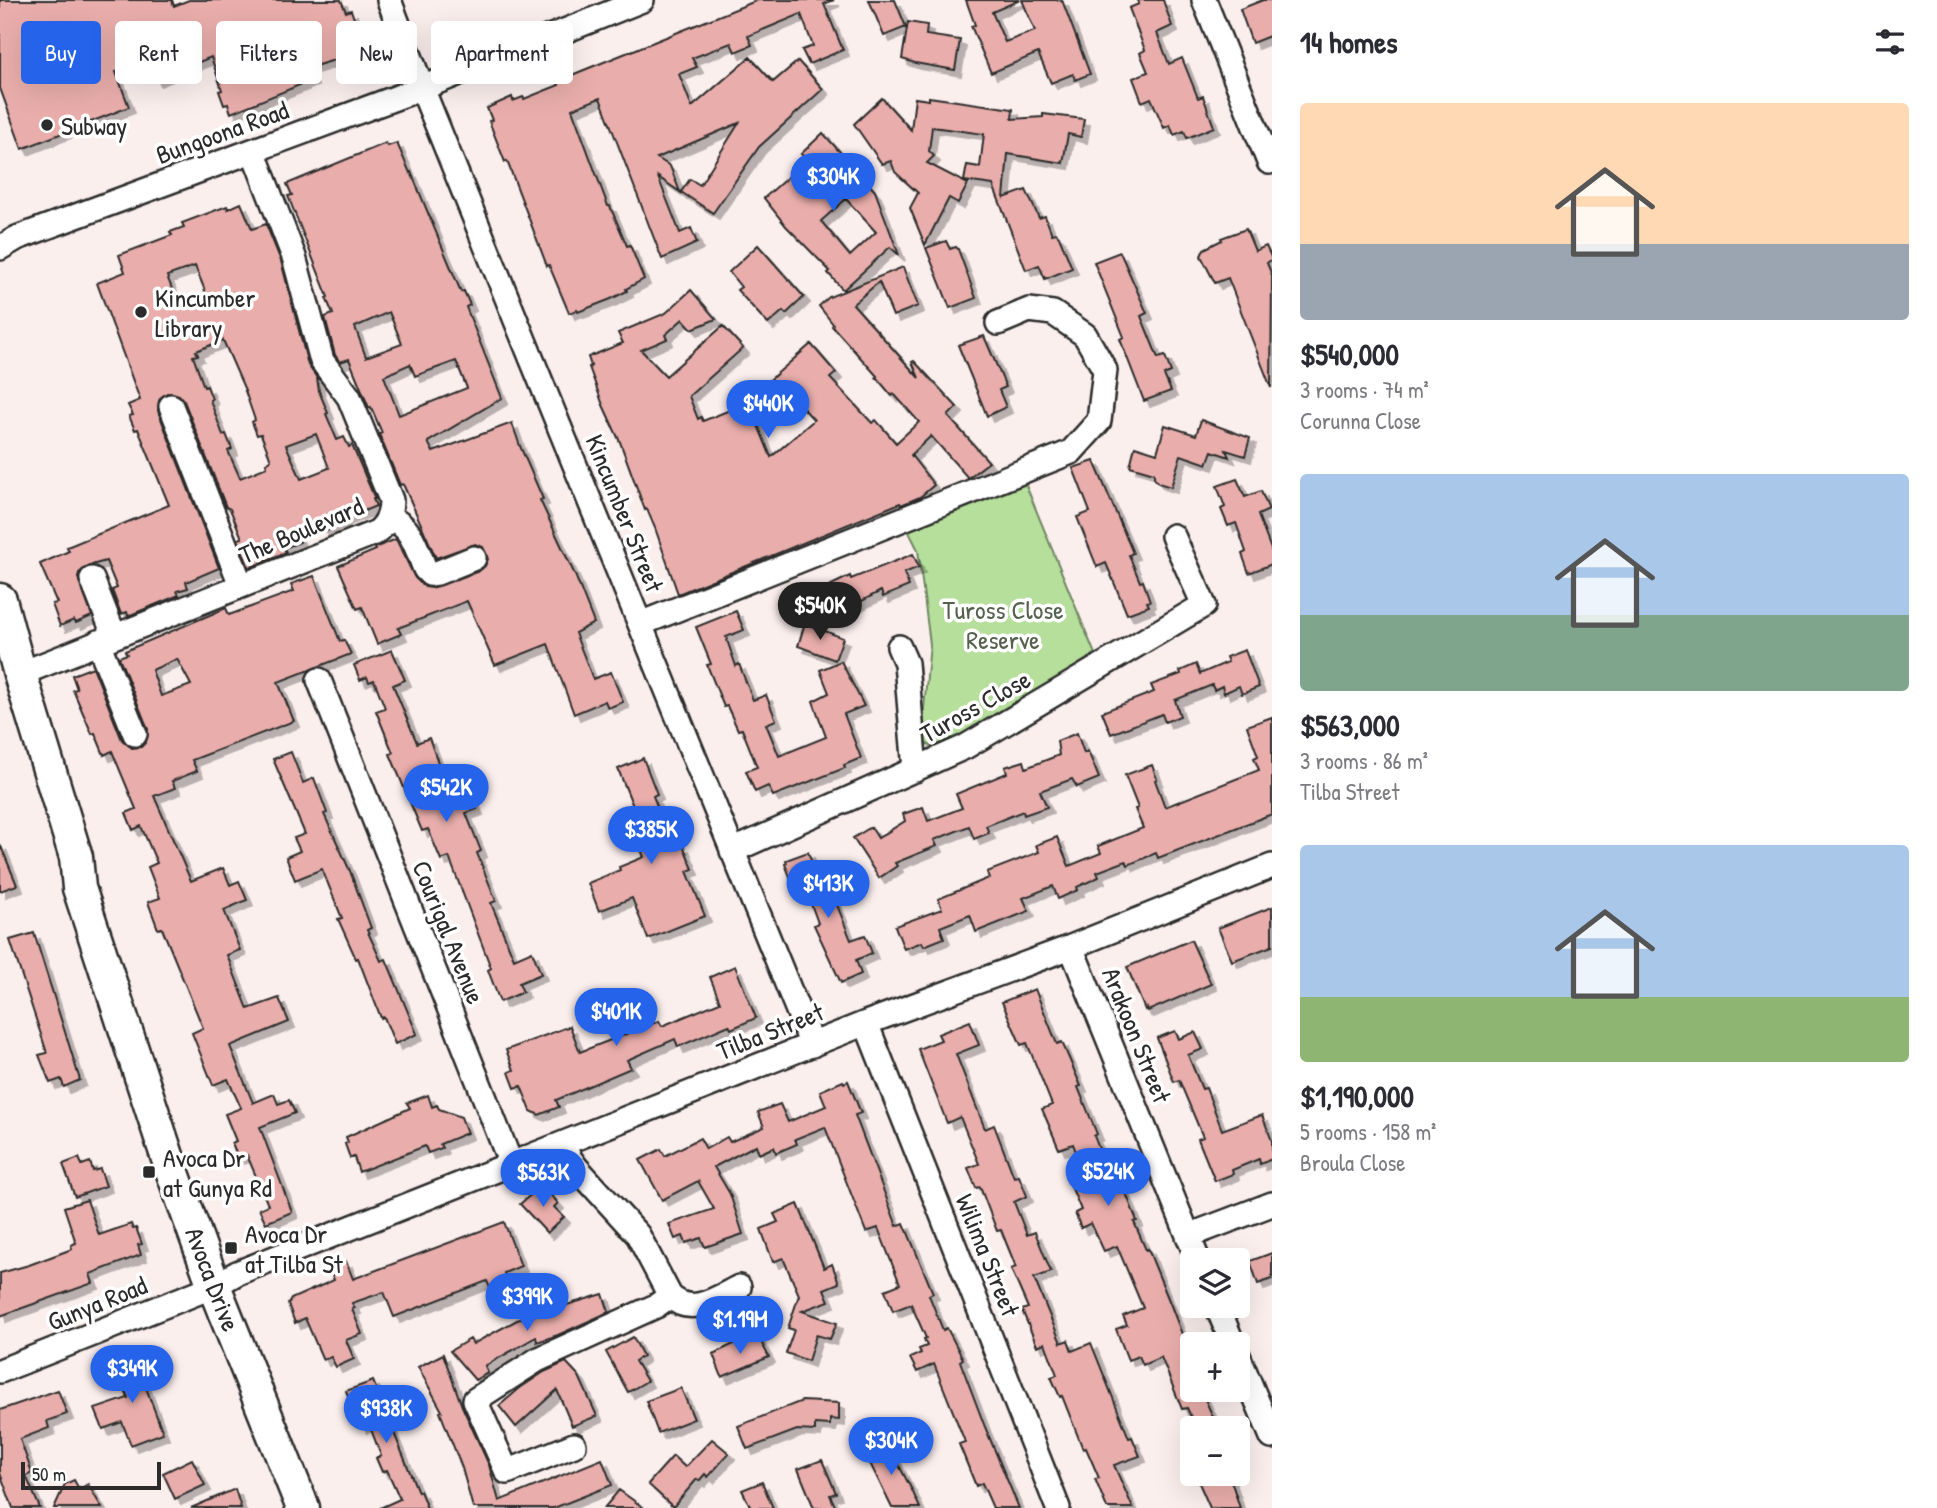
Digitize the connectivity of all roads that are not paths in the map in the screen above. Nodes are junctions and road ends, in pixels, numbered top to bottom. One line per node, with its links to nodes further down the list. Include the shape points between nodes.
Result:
1 (389, 0): 4 (street, Kincumber Street)
2 (642, 0): 4 (street, Bungoona Road)
3 (1204, 0): 6 (street)
4 (422, 88): 5 (street, Bungoona Road); 16 (street, Kincumber Street)
5 (253, 151): 7 (street, Bungoona Road); 10 (street, The Boulevard, via 294,257 322,361 355,410 391,499)
6 (1269, 162)
7 (6, 242)
8 (998, 323): 16 (street, via 1029,310 1053,313 1085,335 1105,370 1099,421 1071,452)
9 (171, 406): 14 (street)
10 (389, 517): 12 (street, via 408,529 430,574); 14 (street, The Boulevard, via 377,531)
11 (1173, 536): 22 (street, Tuross Close, via 1204,605 965,747)
12 (474, 558)
13 (92, 579): 17 (street)
14 (242, 586): 17 (street, The Boulevard)
15 (0, 600): 19 (main road, Avoca Drive)
16 (640, 624): 23 (street, Kincumber Street)
17 (106, 639): 19 (street, The Boulevard); 21 (street)
18 (899, 647): 22 (street, via 906,663)
19 (10, 675): 33 (main road, Avoca Drive, via 76,857 79,888)
20 (318, 680): 29 (street, Courigal Avenue)
21 (135, 734)
22 (915, 770): 23 (street, Tuross Close)
23 (732, 851): 27 (street, Kincumber Street)
24 (1272, 866): 25 (street, Tilba Street)
25 (1071, 947): 26 (street, Tilba Street); 31 (street, Arakoon Street)
26 (866, 1023): 27 (street, Tilba Street); 41 (street, Wilima Street)
27 (812, 1045): 28 (street, Tilba Street)
28 (561, 1146): 29 (street, Tilba Street); 35 (street, via 638,1235)
29 (511, 1164): 33 (street, Tilba Street)
30 (1272, 1204): 31 (street)
31 (1188, 1236): 32 (street, Arakoon Street)
32 (1193, 1248)
33 (214, 1286): 36 (street, Gunya Road); 40 (main road, Avoca Drive)
34 (739, 1287): 35 (street, via 697,1306 676,1302)
35 (670, 1296): 39 (street, via 537,1360 475,1400 508,1472)
36 (0, 1371)
37 (1250, 1384): 38 (street)
38 (1272, 1437)
39 (574, 1445)
40 (303, 1508)
41 (1058, 1508)

